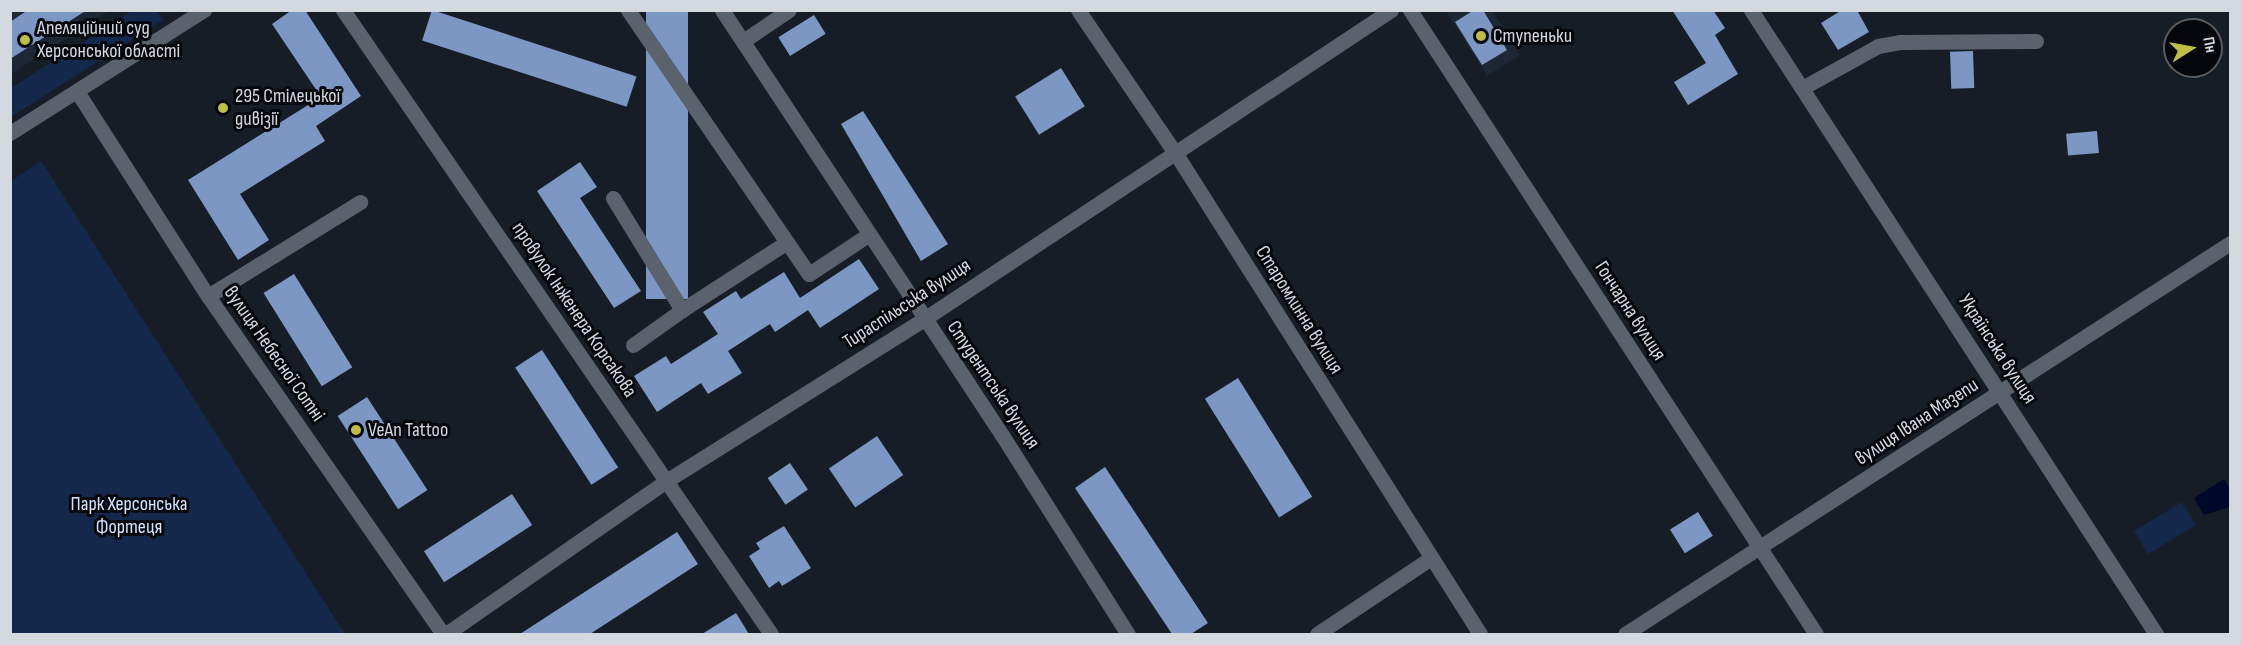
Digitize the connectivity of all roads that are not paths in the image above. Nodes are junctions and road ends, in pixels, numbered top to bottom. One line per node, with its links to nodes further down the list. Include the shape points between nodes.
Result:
1 (204, 10): 13 (street)
2 (343, 10): 26 (street, провулок Інженера Корсакова)
3 (628, 10): 19 (street)
4 (722, 10): 10 (street, Студентська вулиця)
5 (789, 10): 10 (street)
6 (1078, 10): 15 (street, Старомлинна вулиця)
7 (1391, 10): 15 (street, Тираспільська вулиця)
8 (1410, 10): 27 (street, Гончарна вулиця)
9 (1751, 10): 12 (street, Українська вулиця)
10 (743, 41): 18 (street, Студентська вулиця)
11 (2036, 41): 12 (street, via 1900,42 1878,46)
12 (1802, 88): 25 (street, Українська вулиця)
13 (78, 93): 14 (street); 21 (street, вулиця Небесної Сотні)
14 (10, 133)
15 (1176, 153): 23 (street, Тираспільська вулиця); 28 (street, Старомлинна вулиця)
16 (613, 198): 22 (street)
17 (360, 202): 21 (street)
18 (868, 235): 19 (street, via 809,274); 23 (street, Студентська вулиця)
19 (787, 242): 22 (street)
20 (2230, 243): 25 (street, вулиця Івана Мазепи)
21 (208, 296): 29 (street, вулиця Небесної Сотні)
22 (682, 310): 24 (street)
23 (924, 319): 26 (street, Тираспільська вулиця); 31 (street, Студентська вулиця)
24 (633, 345)
25 (2001, 394): 27 (street, вулиця Івана Мазепи); 36 (street, Українська вулиця)
26 (666, 481): 29 (street, Тираспільська вулиця); 30 (street, провулок Інженера Корсакова)
27 (1759, 548): 34 (street, вулиця Івана Мазепи); 35 (street, Гончарна вулиця)
28 (1431, 558): 32 (street); 33 (street, Старомлинна вулиця)
29 (445, 634)
30 (771, 634)
31 (1128, 634)
32 (1317, 634)
33 (1480, 634)
34 (1625, 634)
35 (1816, 634)
36 (2156, 634)

